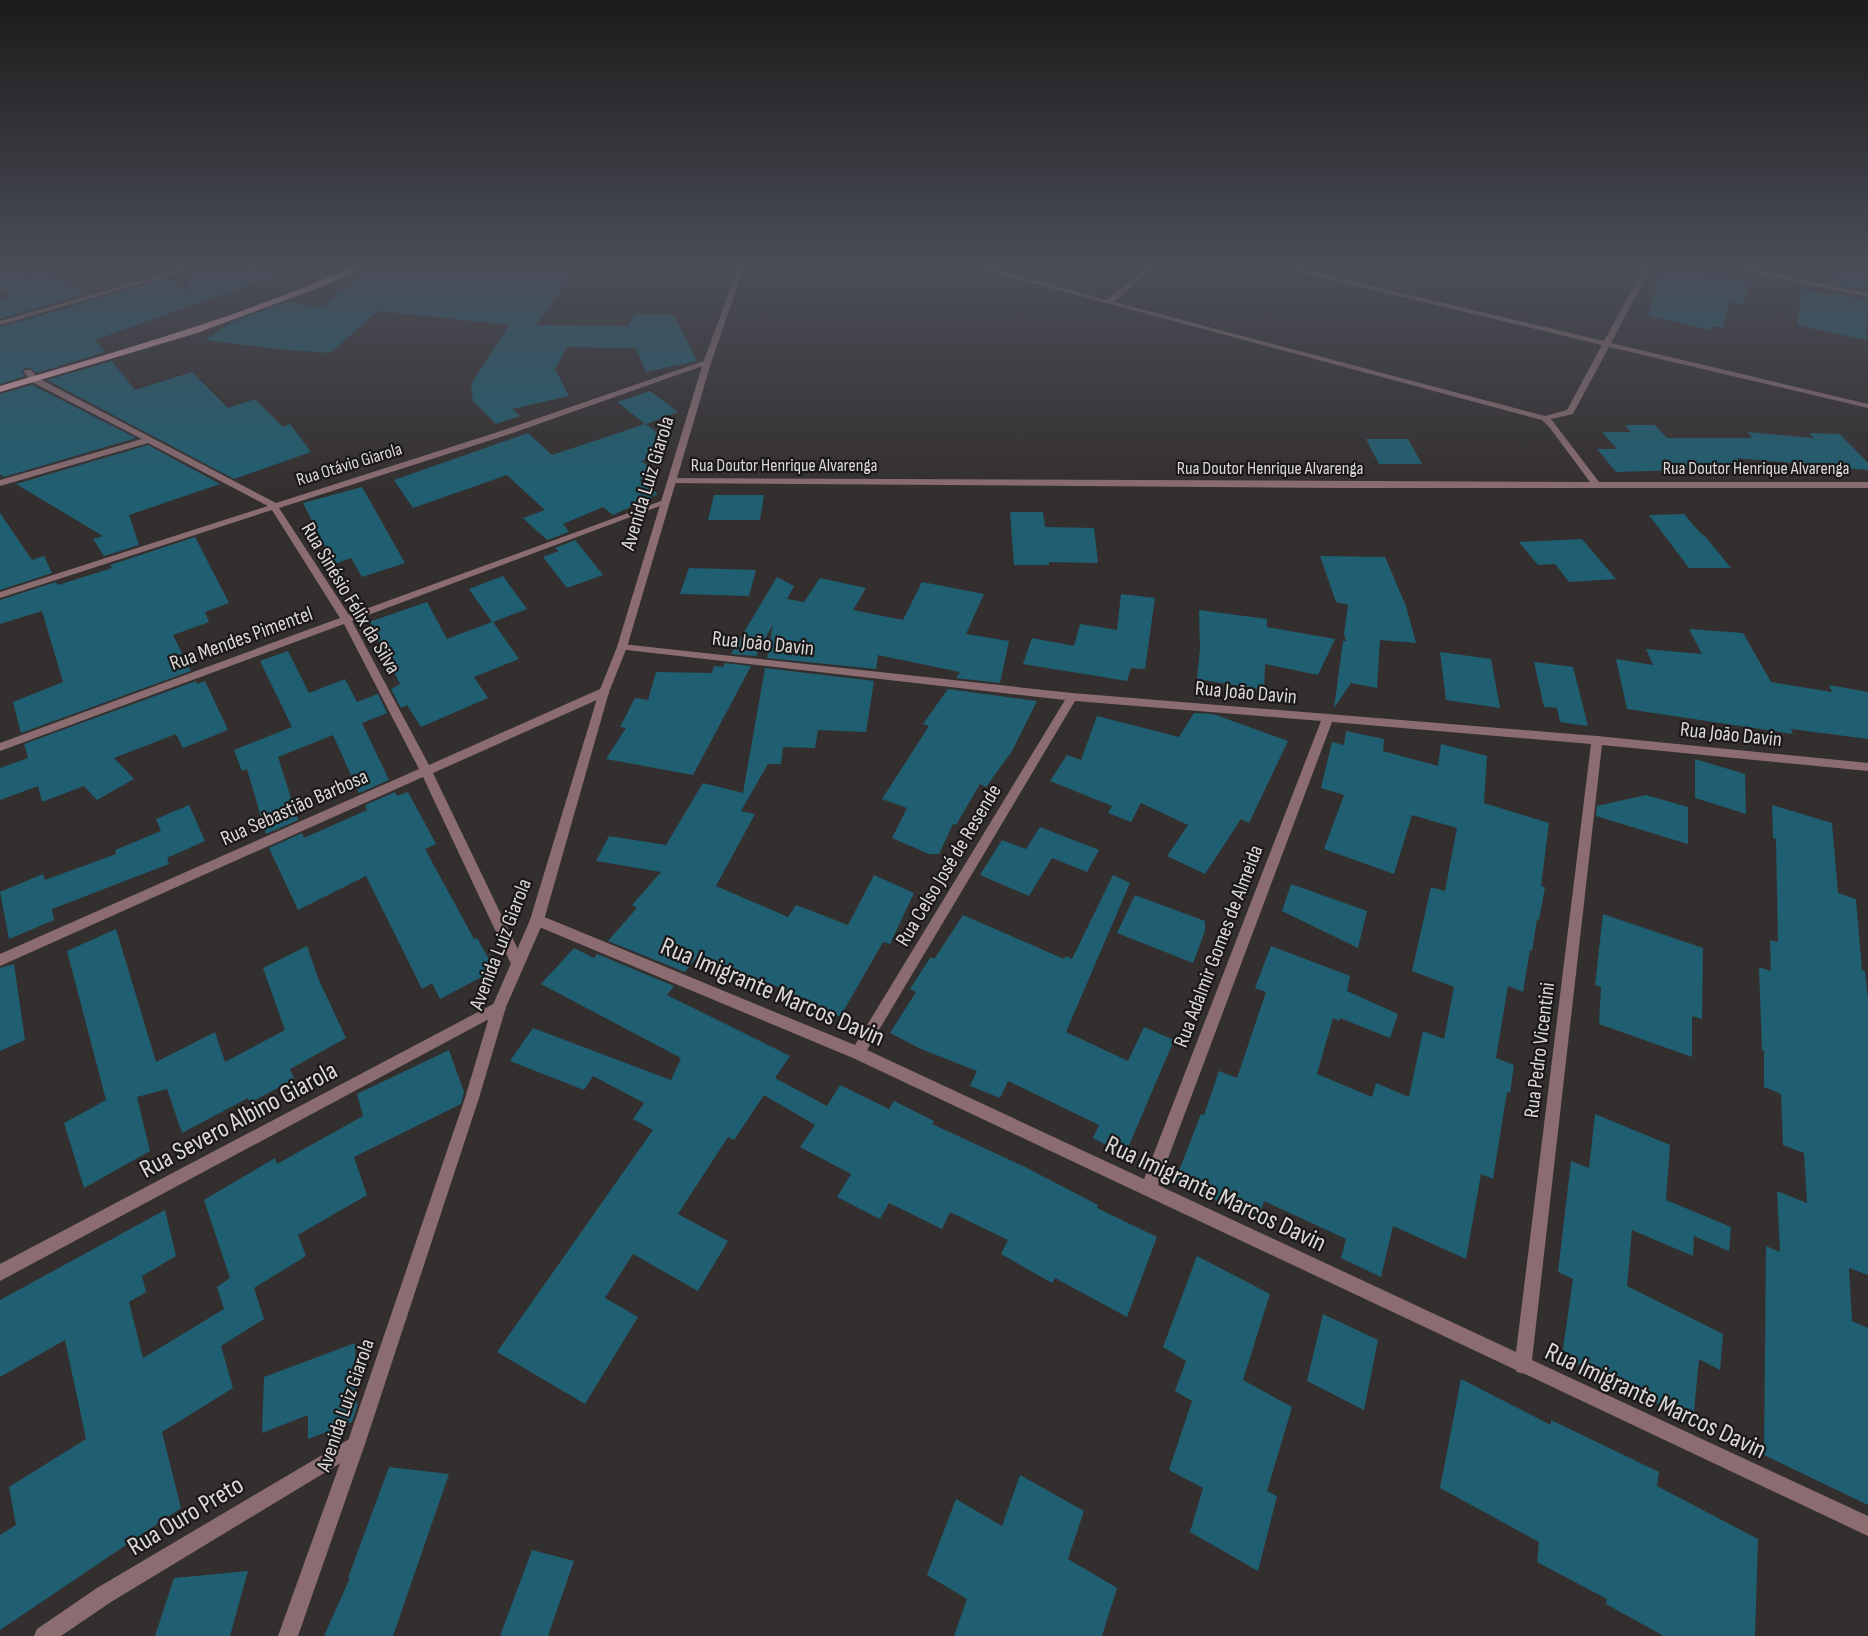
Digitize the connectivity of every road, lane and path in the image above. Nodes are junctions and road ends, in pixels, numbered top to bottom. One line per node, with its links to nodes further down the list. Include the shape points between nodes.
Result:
1 (128, 341): 9 (main road)
2 (160, 341): 11 (main road)
3 (715, 341): 8 (street, Avenida Luiz Giarola)
4 (1257, 341): 14 (street)
5 (1591, 341): 7 (street)
6 (1608, 341): 7 (street)
7 (1606, 345): 13 (street); 14 (street, via 1569,412)
8 (707, 363): 16 (street, Avenida Luiz Giarola); 21 (street, Rua Otávio Giarola, via 507,432)
9 (28, 372): 10 (main road); 11 (street, Rua Sinésio Félix da Silva)
10 (0, 378)
11 (35, 380): 12 (main road); 15 (street, Rua Sinésio Félix da Silva)
12 (0, 389)
13 (1868, 406)
14 (1545, 418): 18 (street)
15 (149, 440): 17 (street); 21 (street, Rua Sinésio Félix da Silva)
16 (671, 481): 18 (street, Rua Doutor Henrique Alvarenga); 20 (street, Avenida Luiz Giarola)
17 (0, 483)
18 (1596, 485): 19 (street, Rua Doutor Henrique Alvarenga)
19 (1868, 485)
20 (664, 503): 23 (street, Rua Mendes Pimentel); 24 (street, Avenida Luiz Giarola)
21 (273, 505): 22 (street, Rua Otávio Giarola); 23 (street, Rua Sinésio Félix da Silva)
22 (0, 595)
23 (346, 619): 29 (street, Rua Mendes Pimentel); 31 (street, Rua Sinésio Félix da Silva)
24 (622, 647): 25 (street, Avenida Luiz Giarola); 26 (street, Rua João Davin)
25 (604, 692): 31 (street, Rua Sebastião Barbosa); 32 (street, Avenida Luiz Giarola)
26 (1072, 697): 27 (street, Rua João Davin); 36 (street, Rua Celso José de Resende)
27 (1328, 718): 28 (street, Rua João Davin); 37 (street, Rua Adalmir Gomes de Almeida)
28 (1597, 740): 30 (street, Rua João Davin); 39 (street, Rua Pedro Vicentini)
29 (0, 747)
30 (1868, 767)
31 (426, 770): 33 (street, Rua Sebastião Barbosa); 34 (street, Rua Sinésio Félix da Silva)
32 (537, 920): 34 (street, Avenida Luiz Giarola); 36 (street, Rua Imigrante Marcos Davin)
33 (0, 960)
34 (517, 962): 35 (street, Avenida Luiz Giarola)
35 (499, 1007): 38 (street, Rua Severo Albino Giarola); 40 (street, Avenida Luiz Giarola)
36 (858, 1053): 37 (street, Rua Imigrante Marcos Davin)
37 (1148, 1190): 39 (street, Rua Imigrante Marcos Davin)
38 (0, 1273)
39 (1523, 1366): 41 (street, Rua Imigrante Marcos Davin)
40 (356, 1444): 42 (street, Rua Ouro Preto, via 104,1594); 43 (street, Avenida Luiz Giarola)
41 (1868, 1526)
42 (44, 1636)
43 (288, 1636)

